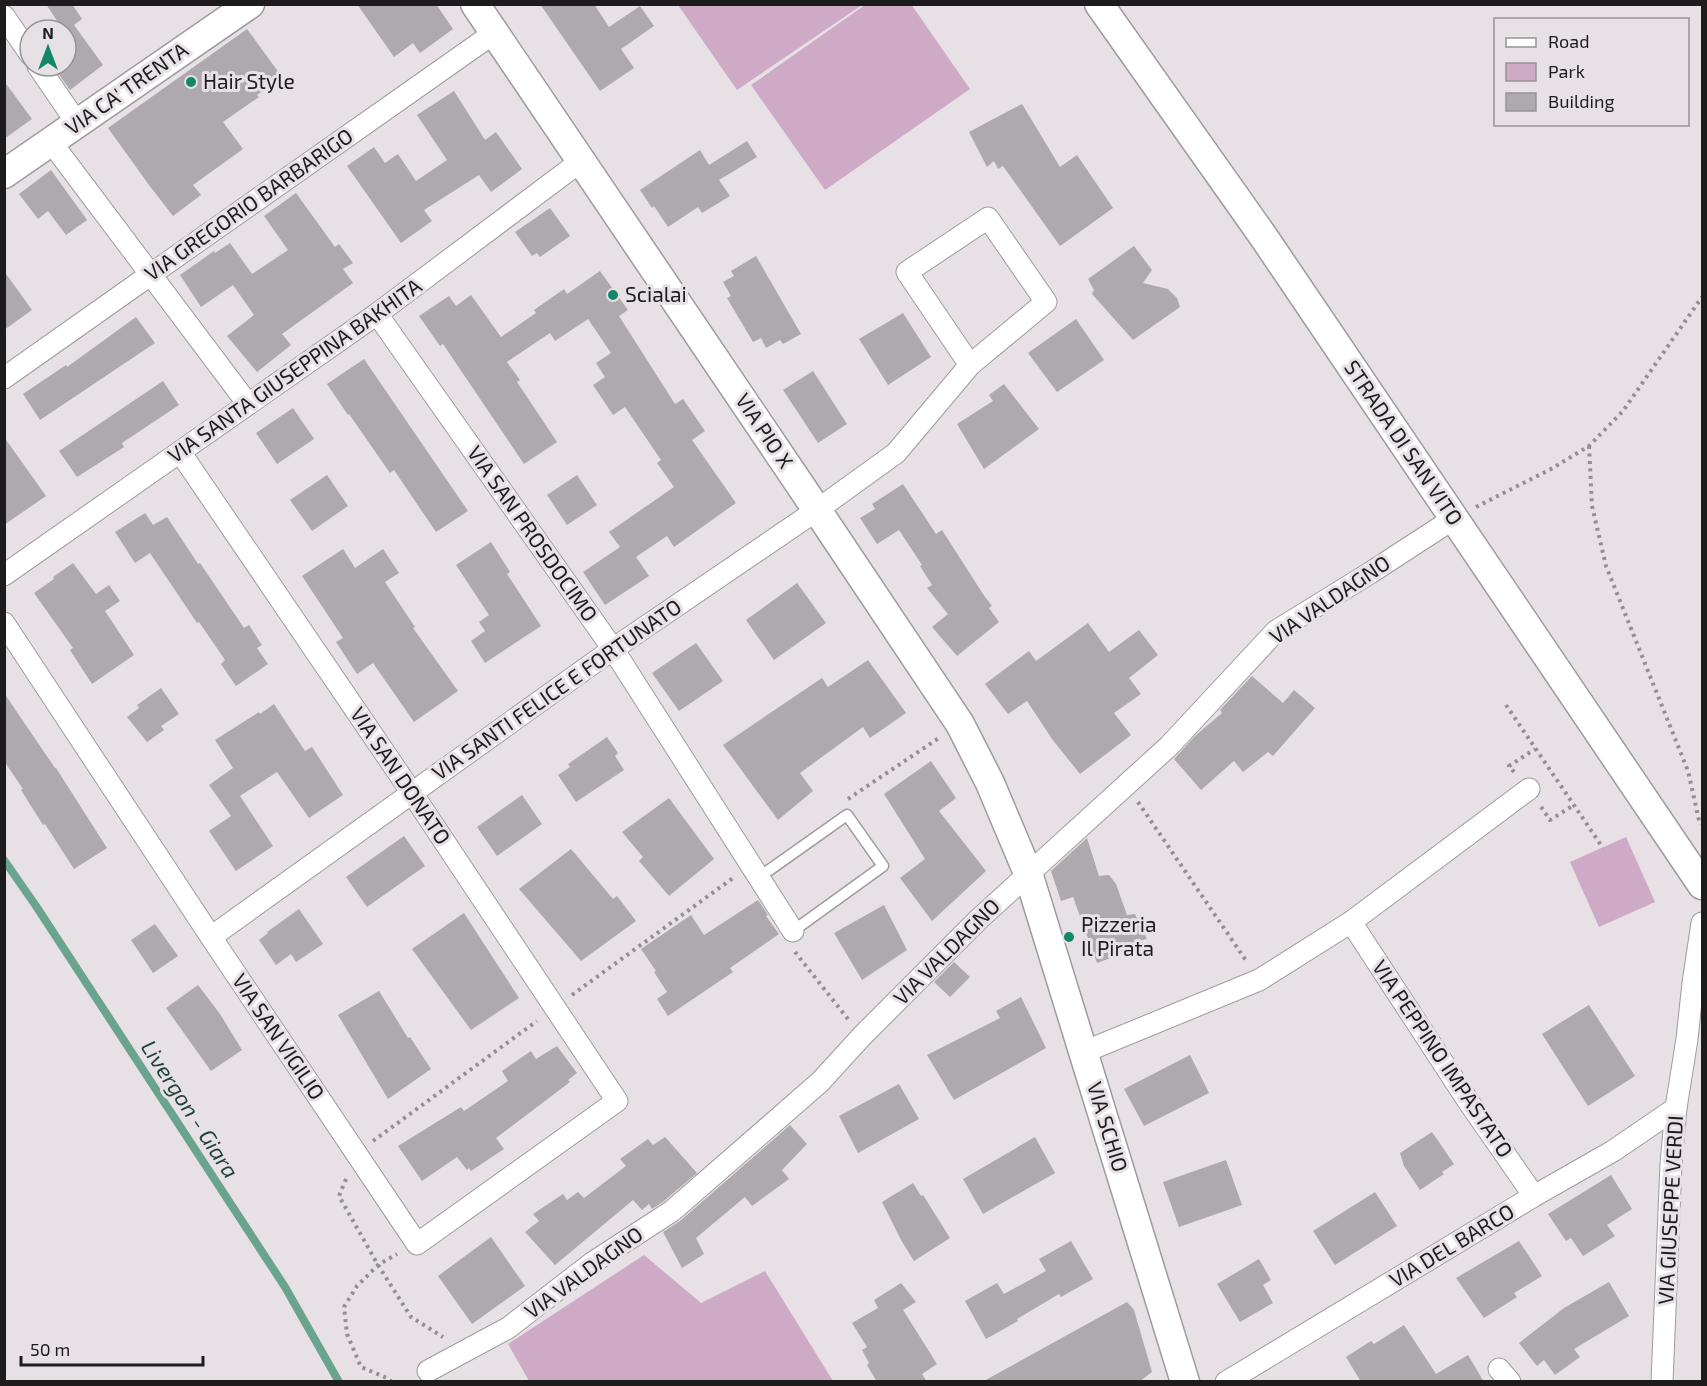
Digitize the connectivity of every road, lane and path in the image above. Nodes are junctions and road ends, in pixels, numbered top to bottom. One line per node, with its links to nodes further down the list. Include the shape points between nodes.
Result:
1 (250, 4): 8 (street, VIA CA' TRENTA)
2 (475, 4): 5 (street, VIA PIO X)
3 (1099, 4): 21 (street, STRADA DI SAN VITO, via 1263,236)
4 (4, 16): 6 (street)
5 (494, 33): 10 (street, VIA PIO X); 12 (street, VIA GREGORIO BARBARIGO)
6 (18, 36)
7 (46, 78): 8 (street)
8 (77, 123): 9 (street, VIA CA' TRENTA)
9 (51, 142): 11 (street, VIA CA' TRENTA); 12 (street)
10 (581, 161): 14 (street, VIA SANTA GIUSEPPINA BAKHITA); 20 (street, VIA PIO X)
11 (4, 174)
12 (150, 274): 16 (street, VIA GREGORIO BARBARIGO); 17 (street)
13 (1702, 297): 18 (path, via 1623,411)
14 (377, 314): 17 (street, VIA SANTA GIUSEPPINA BAKHITA); 24 (street, VIA SAN PROSDOCIMO)
15 (970, 365): 15 (street, VIA SANTI FELICE E FORTUNATO, via 1046,302 988,218 907,272); 20 (street, VIA SANTI FELICE E FORTUNATO, via 896,453)
16 (4, 378)
17 (248, 404): 19 (street, VIA SANTA GIUSEPPINA BAKHITA)
18 (1589, 446): 21 (path); 35 (path, via 1592,506 1606,566 1688,771)
19 (180, 452): 22 (street, VIA SANTA GIUSEPPINA BAKHITA); 31 (street, VIA SAN DONATO)
20 (817, 510): 24 (street, VIA SANTI FELICE E FORTUNATO); 26 (street, VIA PIO X)
21 (1454, 519): 29 (street, VIA VALDAGNO, via 1276,631 1169,746); 39 (street, STRADA DI SAN VITO)
22 (4, 575)
23 (4, 623): 44 (street, VIA SAN VIGILIO)
24 (613, 649): 31 (street, VIA SANTI FELICE E FORTUNATO); 37 (street, VIA SAN PROSDOCIMO)
25 (1506, 705): 27 (path)
26 (960, 724): 32 (path); 38 (street, VIA PIO X)
27 (1535, 749): 28 (path); 33 (path)
28 (1509, 766)
29 (1126, 784): 38 (street, VIA VALDAGNO); 46 (path)
30 (1529, 789): 41 (street)
31 (412, 793): 44 (street, VIA SANTI FELICE E FORTUNATO); 47 (street, VIA SAN DONATO)
32 (846, 801)
33 (1574, 805): 34 (path); 36 (path)
34 (1550, 820)
35 (1702, 824)
36 (1603, 848)
37 (754, 872): 43 (street, VIA SAN PROSDOCIMO); 43 (lane, via 847,815 883,866); 47 (path)
38 (1028, 873): 49 (street, VIA VALDAGNO); 51 (street, VIA SCHIO)
39 (1702, 885): 40 (street)
40 (1702, 894)
41 (1351, 922): 46 (street); 55 (street, VIA PEPPINO IMPASTATO)
42 (1702, 923): 45 (street, VIA GIUSEPPE VERDI)
43 (793, 931): 49 (path, via 784,938)
44 (211, 937): 53 (street, VIA SAN VIGILIO)
45 (1698, 979): 50 (street, VIA GIUSEPPE VERDI)
46 (1259, 980): 51 (street)
47 (555, 1008): 53 (path); 56 (street, VIA SAN DONATO, via 617,1101)
48 (1702, 1014): 50 (street, VIA GIUSEPPE VERDI)
49 (863, 1035): 58 (street, VIA VALDAGNO, via 820,1082 672,1211 592,1263 508,1328)
50 (1687, 1039): 52 (street, VIA GIUSEPPE VERDI)
51 (1084, 1053): 61 (street, VIA SCHIO)
52 (1676, 1108): 55 (street, VIA DEL BARCO, via 1613,1151); 63 (street, VIA GIUSEPPE VERDI)
53 (356, 1154): 56 (street, VIA SAN VIGILIO)
54 (339, 1196): 57 (path)
55 (1534, 1196): 62 (street, VIA DEL BARCO)
56 (417, 1244): 57 (path)
57 (378, 1265): 58 (path, via 411,1317 446,1339); 60 (path, via 357,1286 344,1307 347,1334 361,1367)
58 (458, 1355): 59 (street, VIA VALDAGNO)
59 (428, 1371)
60 (392, 1382)
61 (1185, 1382)
62 (1226, 1382)
63 (1662, 1382)

